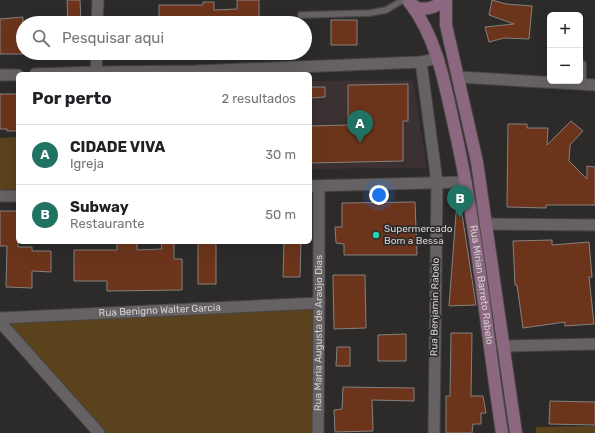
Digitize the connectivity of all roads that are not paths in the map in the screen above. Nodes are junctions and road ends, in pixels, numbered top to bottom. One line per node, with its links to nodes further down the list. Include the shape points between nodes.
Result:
1 (98, 0): 6 (street)
2 (443, 0): 4 (main road, via 432,8 418,8)
3 (446, 0): 14 (main road, Rua Mirian Barreto Rabelo, via 446,25)
4 (406, 1): 5 (lane, via 386,10 370,13); 7 (main road, Rua Mirian Barreto Rabelo, via 424,24)
5 (301, 15)
6 (97, 16)
7 (438, 58): 9 (street); 19 (main road, Rua Mirian Barreto Rabelo)
8 (97, 60): 10 (street)
9 (421, 62): 11 (street); 18 (street, Rua Benjamin Rabelo)
10 (96, 72): 11 (street)
11 (196, 72)
12 (0, 75): 13 (street)
13 (16, 75)
14 (458, 77): 15 (street); 23 (main road, Rua Mirian Barreto Rabelo, via 477,162)
15 (547, 82)
16 (583, 84): 17 (street)
17 (595, 85)
18 (437, 182): 19 (street); 20 (street); 32 (street, Rua Benjamin Rabelo)
19 (466, 182): 33 (main road, Rua Mirian Barreto Rabelo)
20 (314, 186): 25 (street, Rua Maria Augusta de Araújo Dias)
21 (0, 196): 22 (street)
22 (16, 196)
23 (485, 224): 24 (street); 29 (main road, Rua Mirian Barreto Rabelo)
24 (595, 225)
25 (319, 303): 26 (street, Rua Benigno Walter Garcia); 31 (street, Rua Maria Augusta de Araújo Dias)
26 (0, 318)
27 (0, 322): 30 (street)
28 (595, 344): 29 (street)
29 (503, 346): 34 (main road, Rua Mirian Barreto Rabelo)
30 (99, 433)
31 (318, 433)
32 (434, 433)
33 (502, 433)
34 (516, 433)

